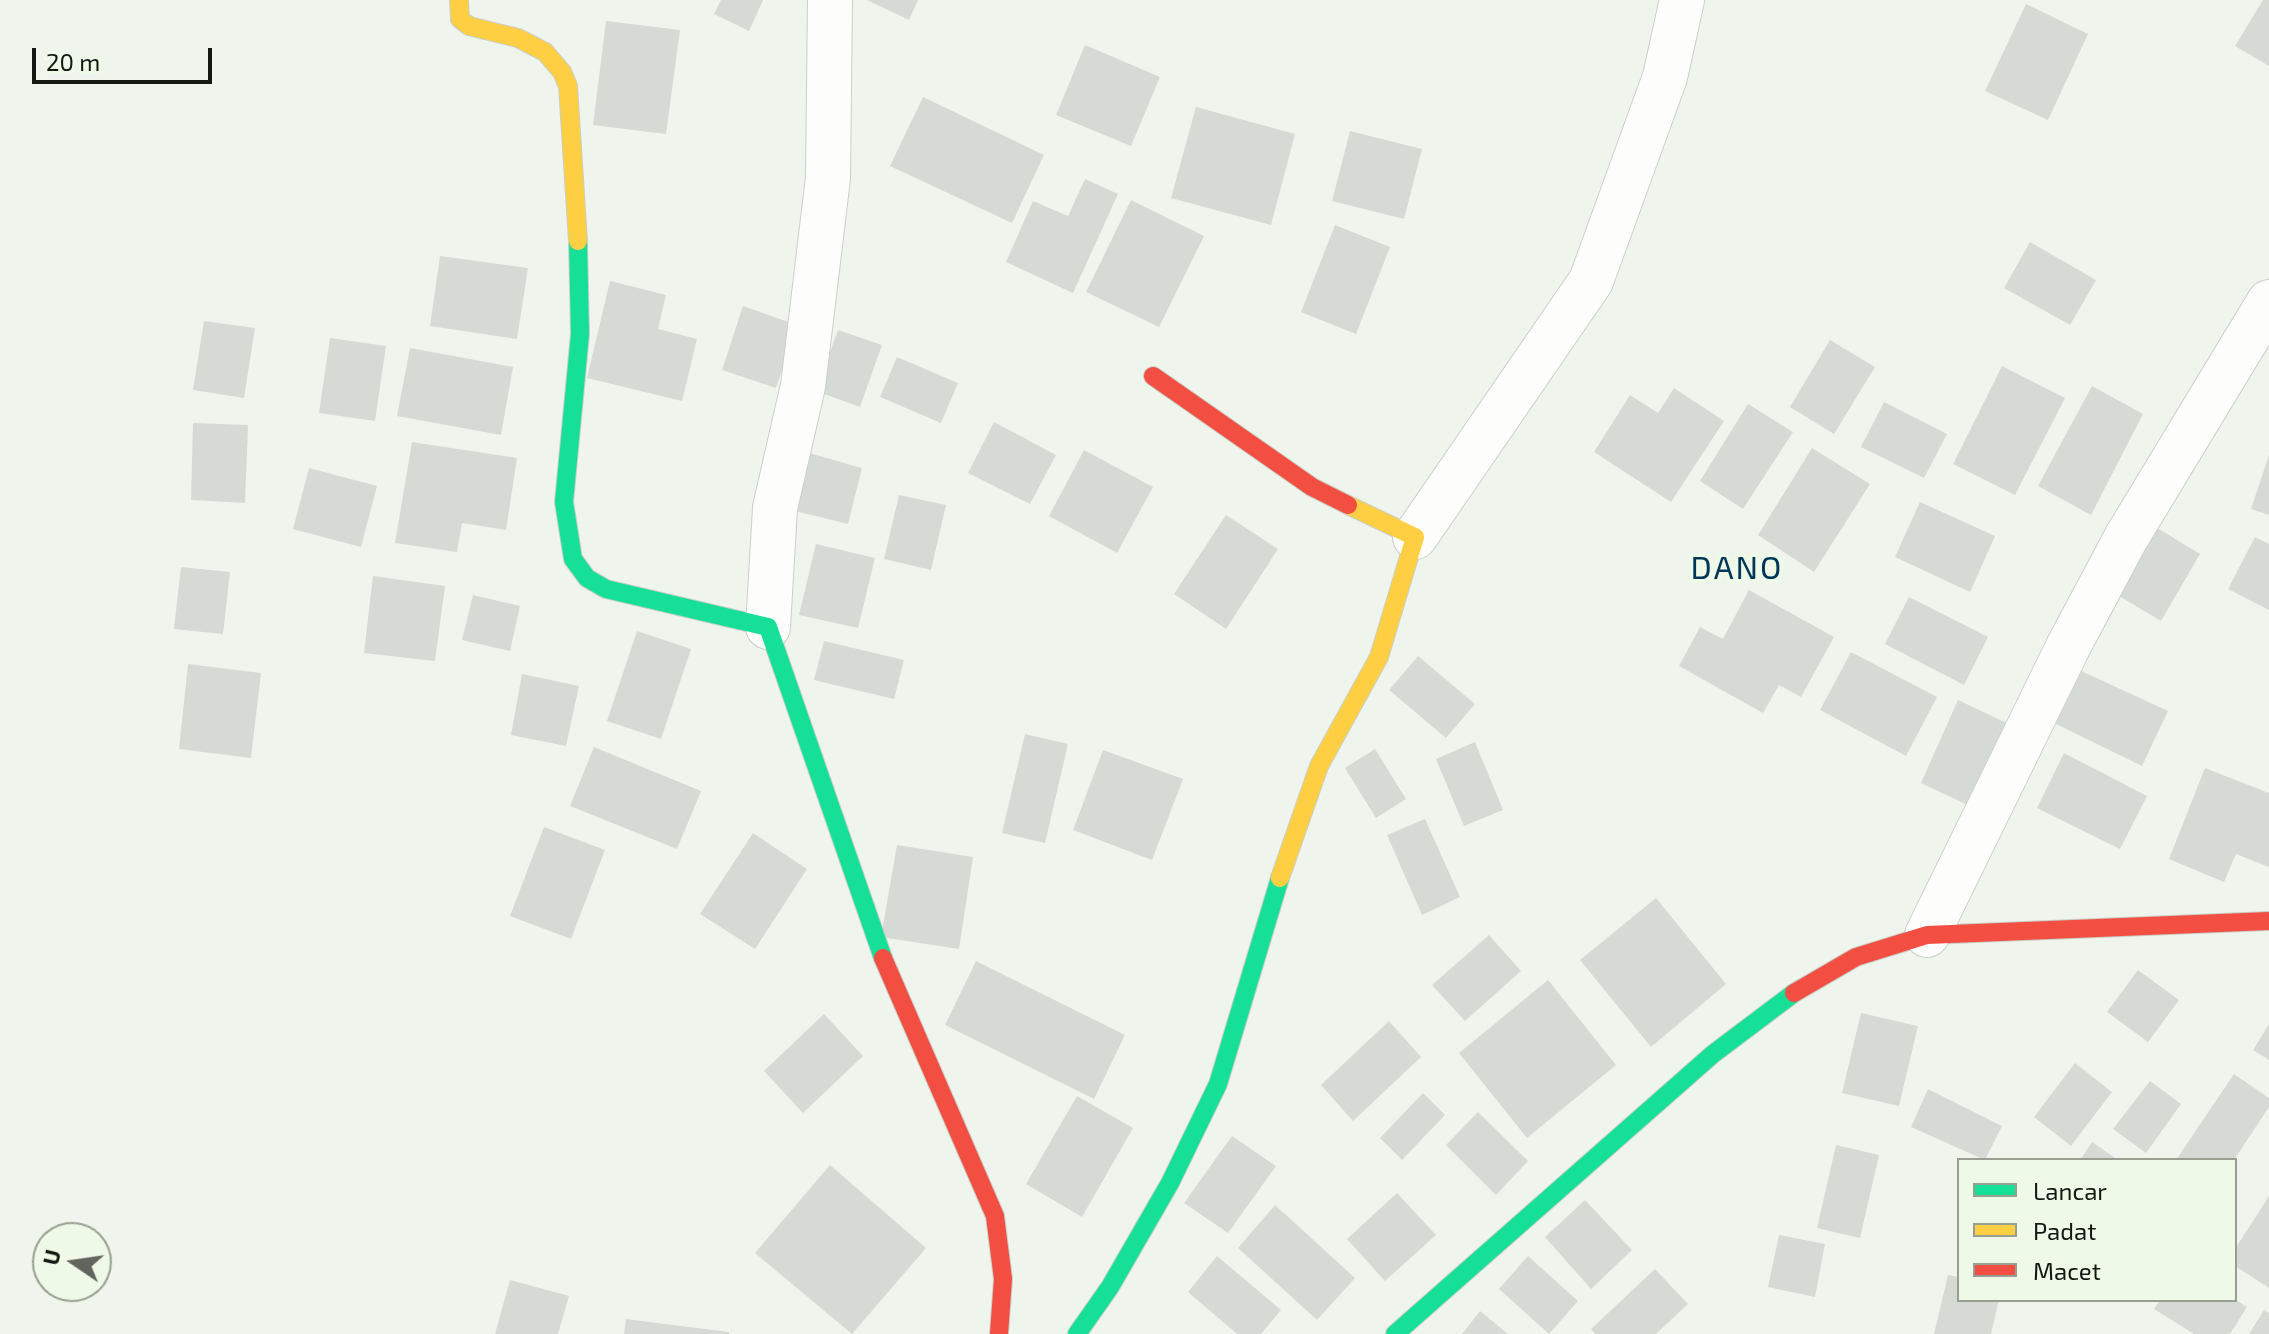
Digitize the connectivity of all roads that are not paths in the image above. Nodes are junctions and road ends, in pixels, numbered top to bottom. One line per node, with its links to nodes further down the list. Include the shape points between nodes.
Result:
1 (459, 0): 7 (street, via 460,19 545,52 568,86 580,334 564,502 573,559 587,578 606,589)
2 (830, 0): 7 (street, via 828,178 803,386 775,508)
3 (1682, 0): 6 (street, via 1665,77 1591,281)
4 (2269, 302): 9 (street, via 2126,538)
5 (1153, 376): 6 (street, via 1312,487)
6 (1415, 537): 11 (street, via 1379,657 1319,766 1270,907 1218,1084 1170,1183)
7 (768, 627): 10 (street, via 875,940 995,1216 1003,1279)
8 (2269, 921): 9 (street)
9 (1927, 935): 12 (street, via 1856,957 1799,990 1725,1045)
10 (999, 1334)
11 (1077, 1334)
12 (1395, 1334)

